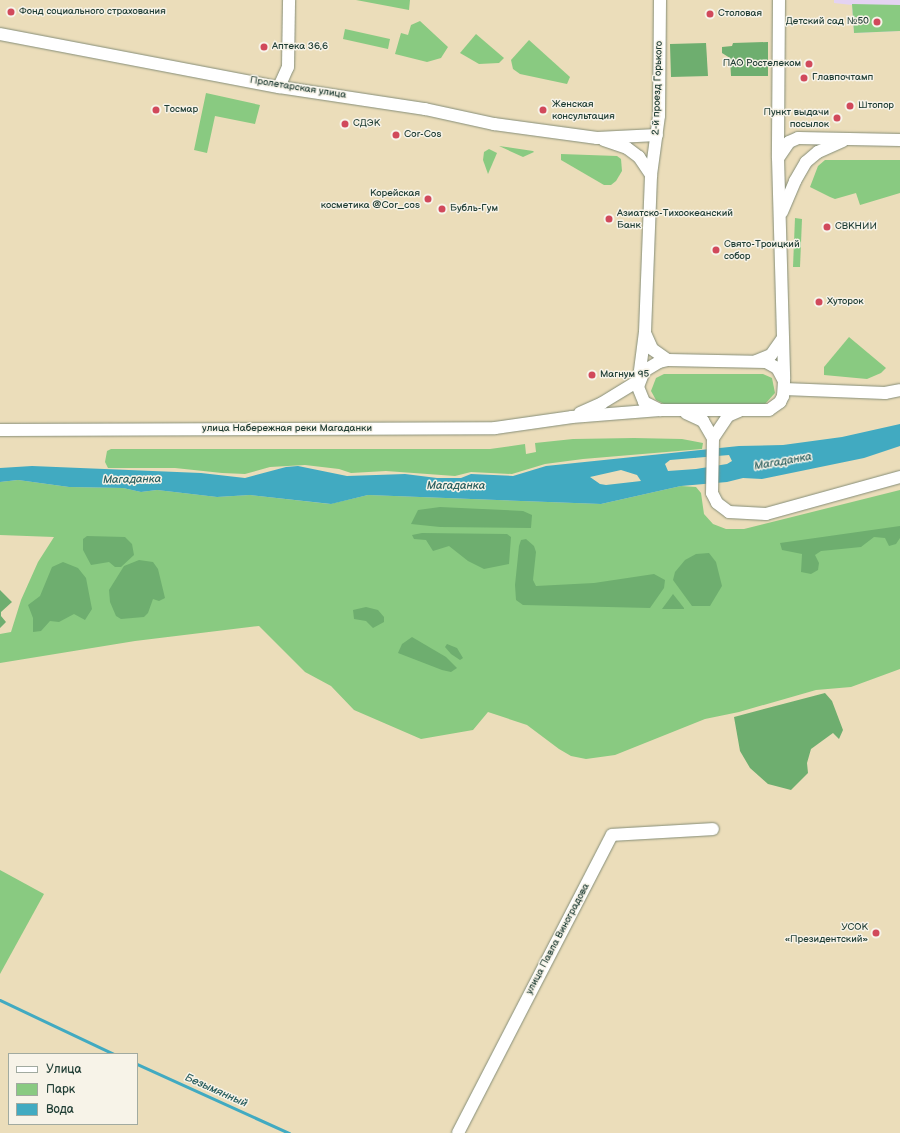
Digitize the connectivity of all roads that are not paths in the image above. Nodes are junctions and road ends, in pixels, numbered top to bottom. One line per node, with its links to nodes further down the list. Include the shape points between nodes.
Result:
1 (289, 0): 5 (street, via 288,67)
2 (660, 0): 7 (street, 2-й проезд Горького)
3 (779, 0): 6 (street)
4 (0, 34): 5 (street, Пролетарская улица)
5 (280, 87): 8 (street, Пролетарская улица, via 366,99 494,124)
6 (780, 124): 9 (street, via 786,133); 12 (street)
7 (657, 135): 8 (street, Пролетарская улица); 13 (street, 2-й проезд Горького)
8 (597, 138): 13 (street, Пролетарская улица, via 627,148 639,157)
9 (798, 138): 11 (street); 12 (street, via 789,142)
10 (900, 140): 11 (street)
11 (843, 141): 14 (street, via 818,152 806,162 794,181)
12 (778, 158): 14 (street)
13 (651, 175): 15 (street)
14 (781, 215): 16 (street)
15 (645, 332): 17 (street, via 652,349); 19 (street)
16 (782, 339): 18 (street, via 771,355); 20 (street)
17 (668, 360): 18 (street); 19 (street, улица Набережная реки Магаданки, via 648,368)
18 (756, 361): 20 (street, via 777,368)
19 (638, 381): 22 (street, via 641,398); 25 (street, улица Набережная реки Магаданки, via 602,403)
20 (784, 385): 21 (street, via 885,393); 24 (street, улица Набережная реки Магаданки, via 780,402 774,407)
21 (900, 390)
22 (660, 410): 23 (street, улица Набережная реки Магаданки); 25 (street, улица Набережная реки Магаданки)
23 (674, 410): 24 (street, улица Набережная реки Магаданки); 27 (street, via 693,414 701,419)
24 (740, 411): 27 (street, via 728,416)
25 (572, 417): 26 (street, улица Набережная реки Магаданки, via 526,425 466,428)
26 (0, 430)
27 (713, 438): 28 (street, via 712,493 717,503 729,512 754,515 796,507)
28 (900, 477)
29 (713, 829): 30 (street, улица Павла Виноградова, via 612,835)
30 (458, 1133)

